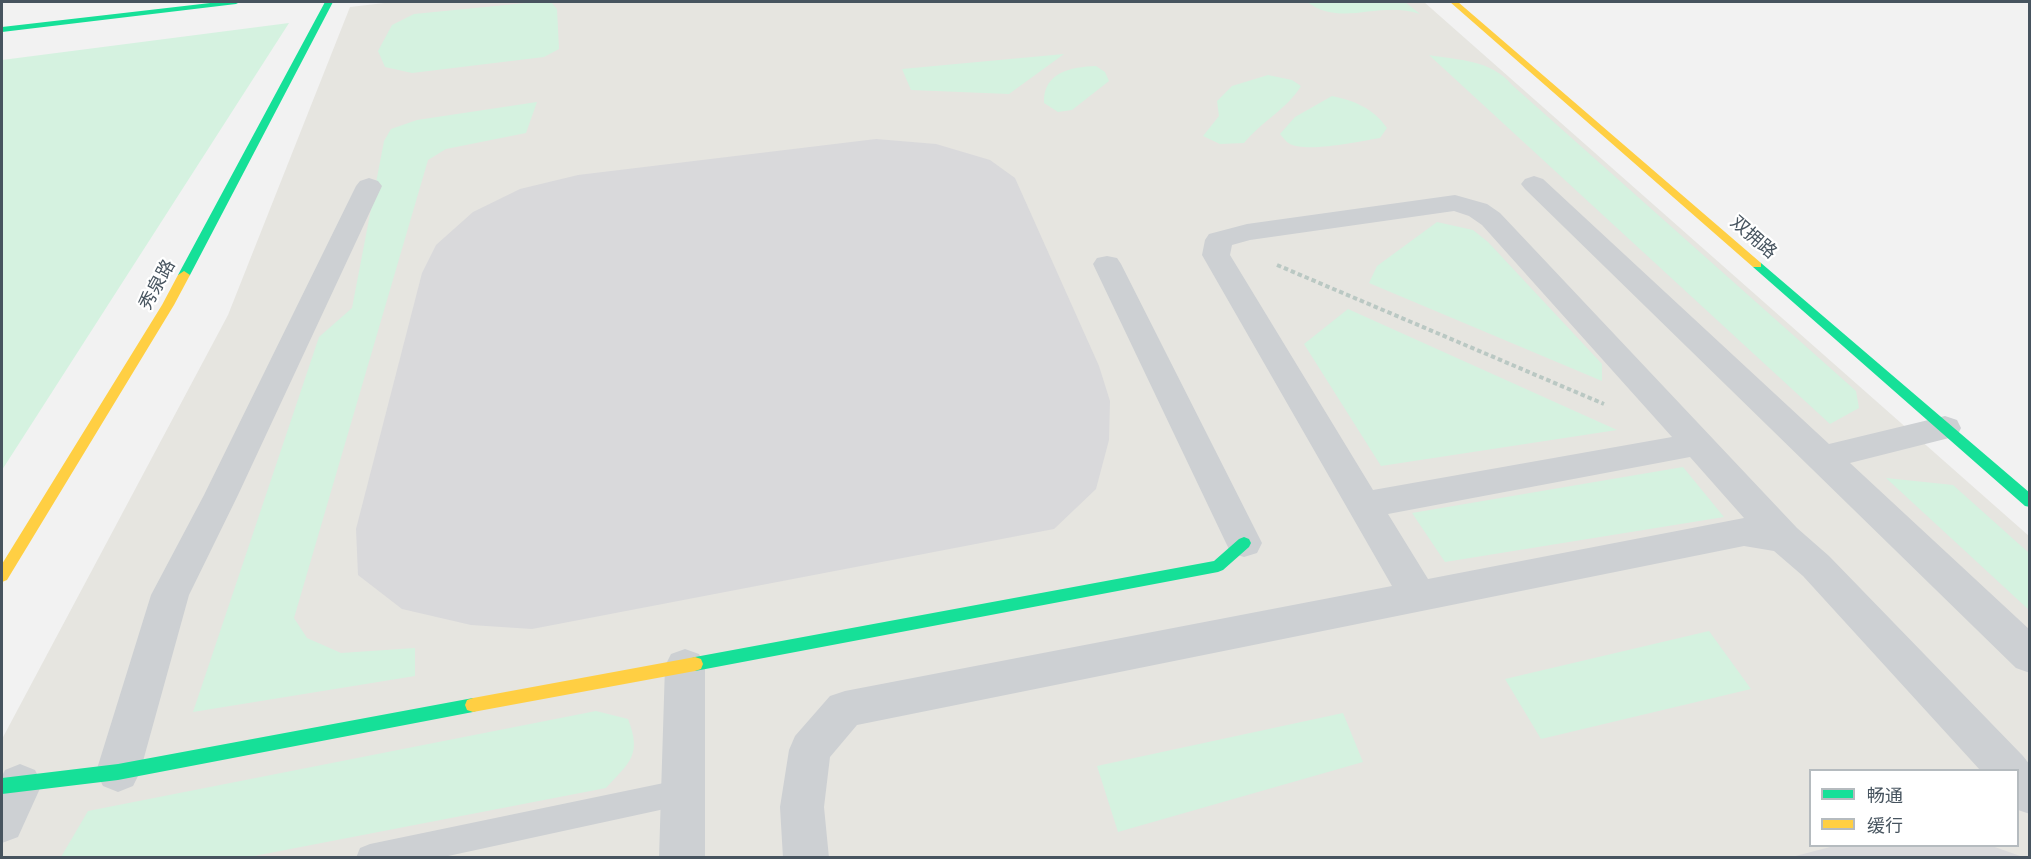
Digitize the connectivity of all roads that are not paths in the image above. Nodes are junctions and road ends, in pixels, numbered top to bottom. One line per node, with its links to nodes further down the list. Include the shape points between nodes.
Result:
1 (236, 2): 4 (street)
2 (329, 2): 15 (street, 秀泉路, via 168,305)
3 (1454, 2): 8 (street, 双拥路)
4 (2, 30)
5 (1534, 184): 10 (street)
6 (369, 186): 20 (street, via 170,595)
7 (1107, 264): 14 (street)
8 (1945, 428): 10 (street); 11 (street, 双拥路)
9 (1698, 444): 12 (street); 12 (street, via 1491,219 1478,210 1455,203 1246,232 1219,240 1216,255); 13 (street)
10 (1822, 458): 17 (street)
11 (2030, 502)
12 (1364, 505): 16 (street)
13 (1784, 538): 16 (street, via 1744,532); 19 (street, via 1816,566)
14 (1244, 543): 18 (street, via 1218,566)
15 (2, 576)
16 (1418, 596): 28 (street, via 845,710 810,750 802,807)
17 (2030, 656)
18 (685, 666): 20 (street); 23 (street)
19 (2006, 769)
20 (118, 772): 22 (street)
21 (2019, 782): 24 (street)
22 (11, 785): 25 (street)
23 (683, 792): 26 (lane); 27 (street)
24 (2030, 794)
25 (2, 822)
26 (370, 858)
27 (682, 858)
28 (806, 858)

